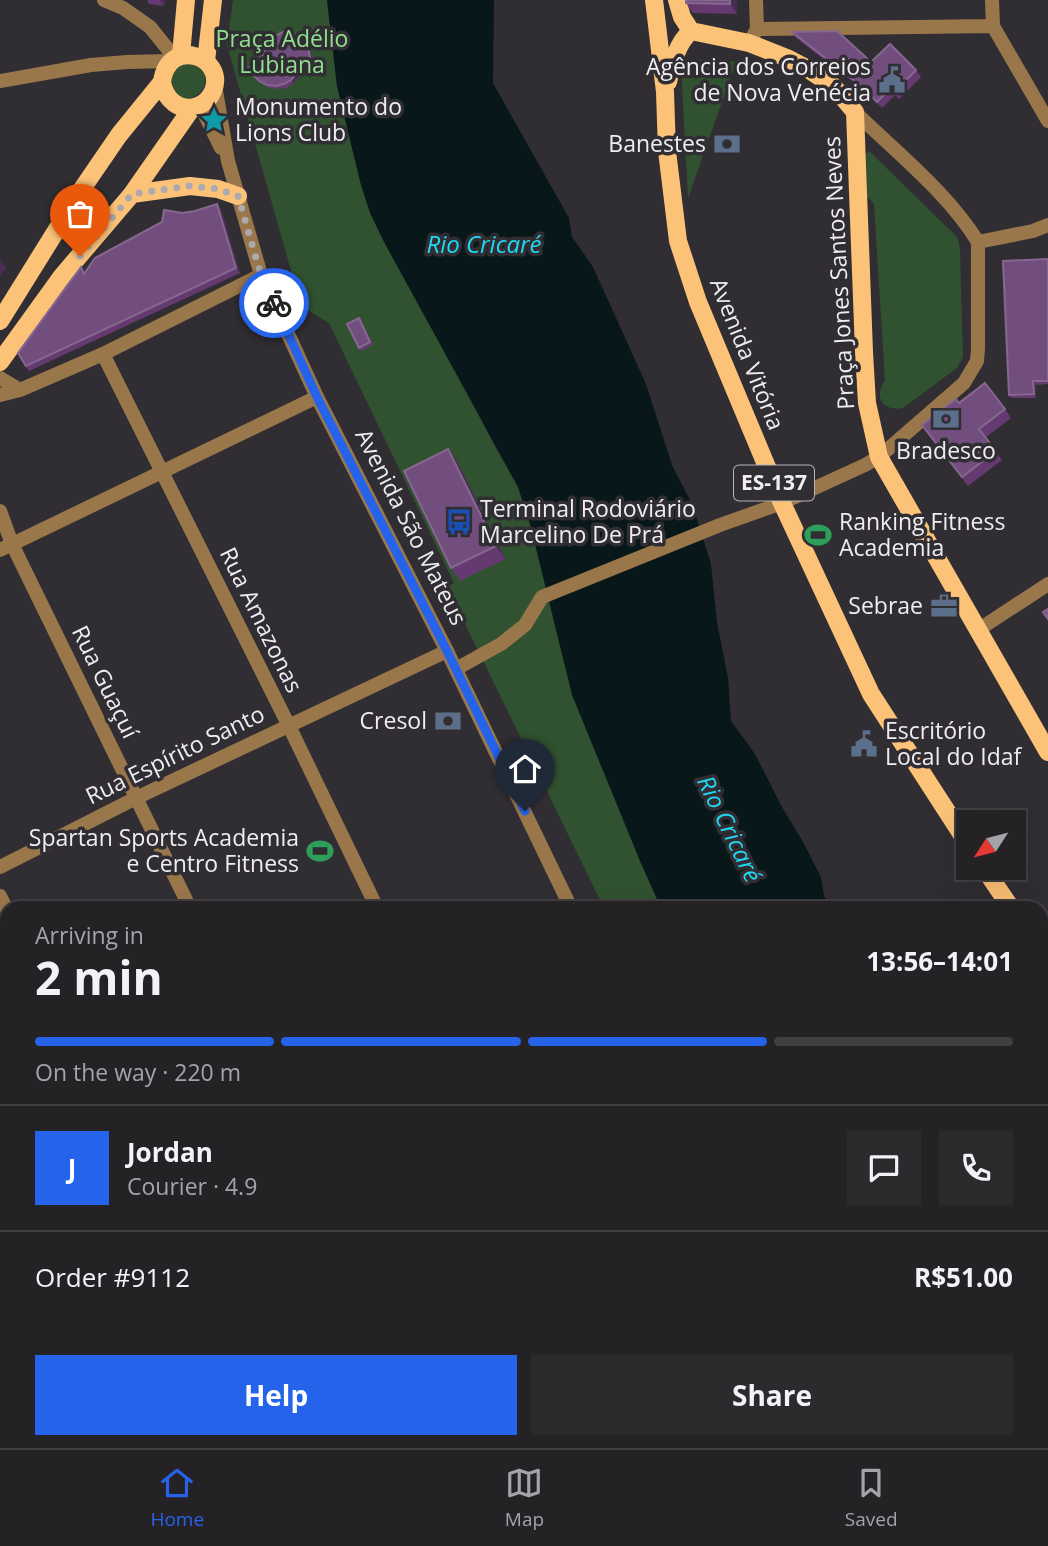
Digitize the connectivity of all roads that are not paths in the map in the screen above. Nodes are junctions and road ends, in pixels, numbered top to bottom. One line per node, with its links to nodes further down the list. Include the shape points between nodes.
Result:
1 (104, 0): 11 (street, via 150,27)
2 (186, 0): 11 (main road)
3 (213, 0): 12 (main road)
4 (654, 0): 17 (main road, Avenida Vitória / ES-137)
5 (677, 0): 9 (main road)
6 (756, 0): 10 (street)
7 (992, 0): 8 (street)
8 (993, 26): 10 (street); 20 (street)
9 (691, 31): 10 (main road); 17 (main road, via 680,45)
10 (753, 36): 19 (main road, via 832,86)
11 (176, 58): 12 (main road, via 190,54); 13 (street); 14 (main road)
12 (206, 61): 16 (main road)
13 (127, 62): 14 (street); 15 (street)
14 (162, 80): 18 (main road, via 175,104); 27 (main road, via 84,186)
15 (0, 81)
16 (215, 85): 18 (main road, via 207,100); 21 (street, Avenida São Mateus)
17 (665, 92): 36 (main road, Avenida Vitória / ES-137, via 678,241 698,302)
18 (196, 106): 21 (street, Avenida São Mateus); 22 (main road)
19 (855, 112): 25 (street, Praça Jones Santos Neves, via 943,198); 34 (main road, Praça Jones Santos Neves, via 864,365)
20 (1048, 121)
21 (228, 161): 23 (street, Avenida São Mateus)
22 (132, 194): 23 (main road, via 198,187); 29 (main road, via 62,276)
23 (238, 196): 26 (street, Avenida São Mateus)
24 (1048, 225): 25 (street)
25 (978, 242): 34 (street, via 978,349 972,372)
26 (261, 275): 28 (street); 33 (street, Avenida São Mateus)
27 (0, 321)
28 (103, 354): 31 (street); 35 (street, Rua Amazonas)
29 (0, 362)
30 (0, 378): 31 (street)
31 (20, 390): 32 (street)
32 (0, 395)
33 (317, 397): 35 (street); 42 (street, Avenida São Mateus)
34 (879, 457): 36 (street); 41 (main road, Praça Jones Santos Neves)
35 (162, 472): 38 (street); 44 (street, Rua Amazonas)
36 (782, 503): 43 (street, via 542,597 526,625); 47 (main road, Avenida Vitória / ES-137, via 871,694)
37 (0, 511): 38 (street, Rua Guaçuí)
38 (6, 547): 39 (street); 46 (street, Rua Guaçuí)
39 (0, 564)
40 (1048, 584): 41 (street)
41 (978, 630): 45 (main road, Praça Jones Santos Neves)
42 (447, 651): 43 (street, Avenida São Mateus); 44 (street, Rua Espírito Santo)
43 (456, 669): 52 (street, Avenida São Mateus)
44 (289, 726): 46 (street, Rua Espírito Santo); 51 (street, Rua Amazonas)
45 (1048, 752)
46 (136, 798): 48 (street, Rua Espírito Santo); 50 (street, Rua Guaçuí)
47 (956, 825)
48 (0, 867)
49 (992, 880): 53 (main road)
50 (187, 901)
51 (374, 901)
52 (566, 901)
53 (1006, 901)

